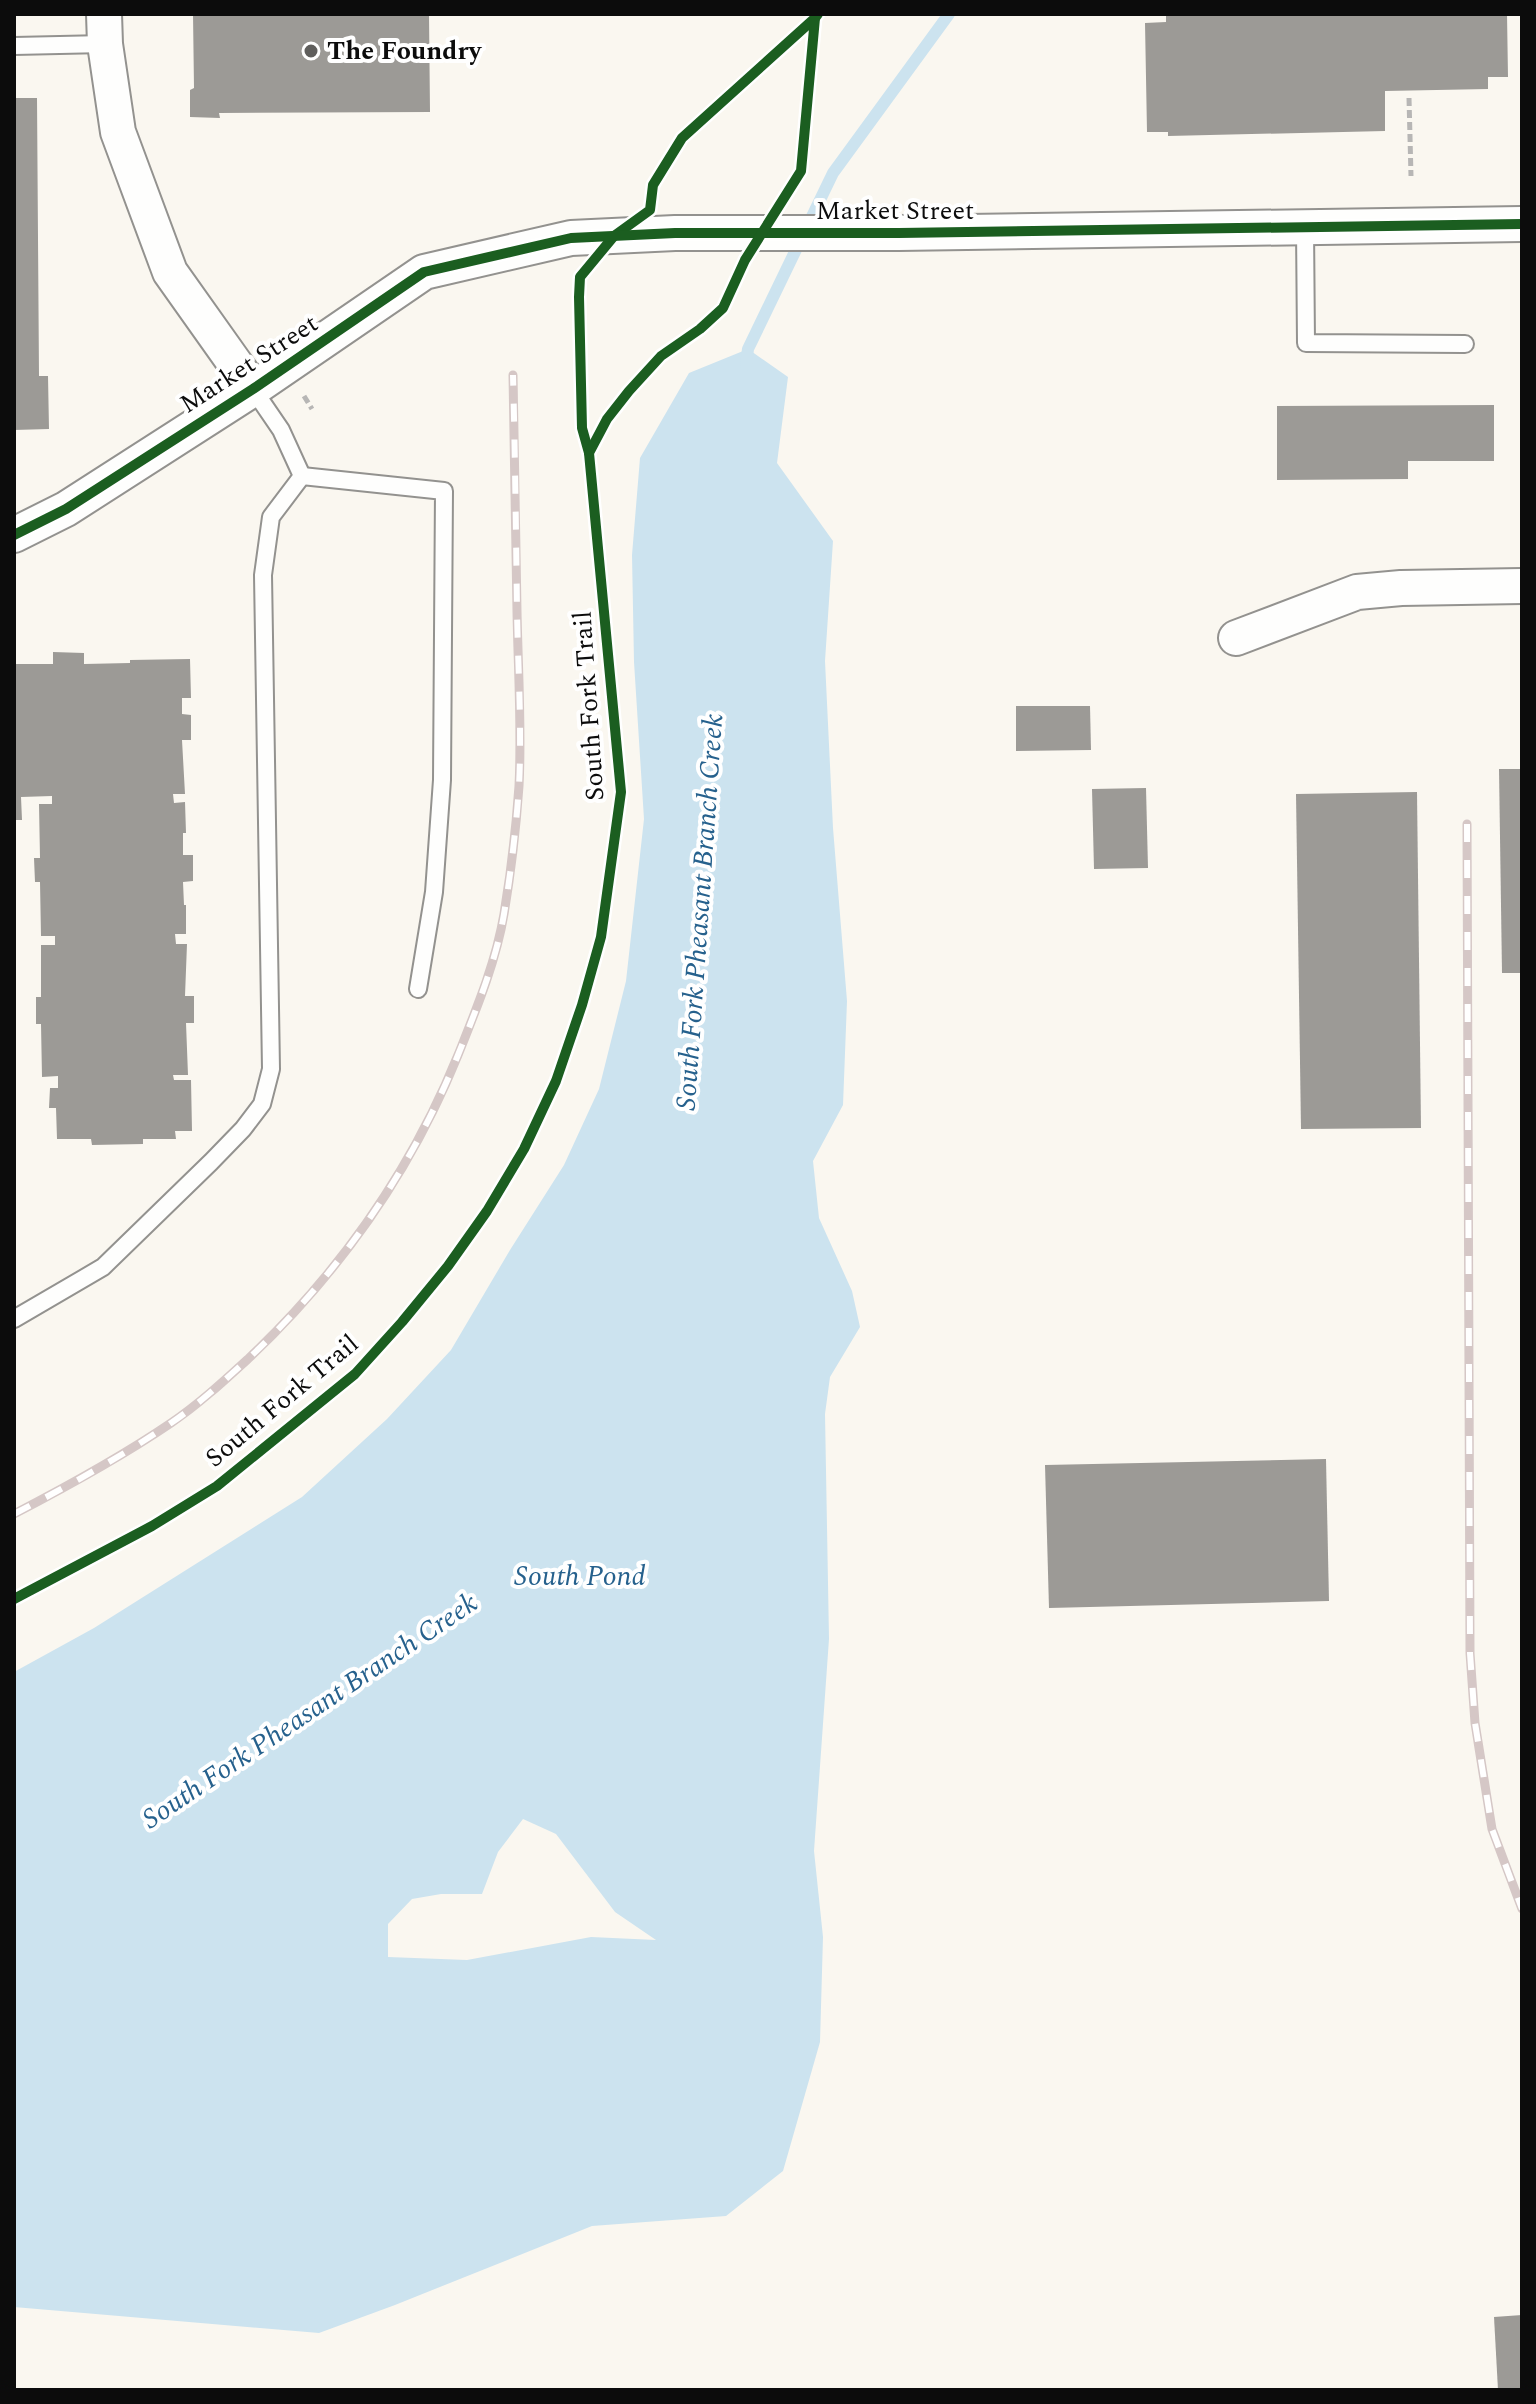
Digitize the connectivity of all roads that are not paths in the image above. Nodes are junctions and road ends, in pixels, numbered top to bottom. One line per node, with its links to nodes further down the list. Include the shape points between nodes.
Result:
1 (104, 29): 2 (lane); 6 (street, via 118,132 170,272)
2 (14, 46)
3 (1522, 224): 4 (street, Market Street)
4 (1305, 227): 5 (lane, via 1306,343); 6 (street, Market Street, via 571,238 424,272)
5 (1465, 344)
6 (253, 389): 7 (lane, via 281,430); 8 (street, Market Street, via 66,509)
7 (302, 476): 11 (lane, via 444,491 442,780 434,892); 12 (lane, via 271,517 263,575 271,1069 262,1104 103,1267)
8 (14, 535)
9 (1522, 586): 10 (street, via 1357,592)
10 (1236, 638)
11 (418, 989)
12 (14, 1319)

